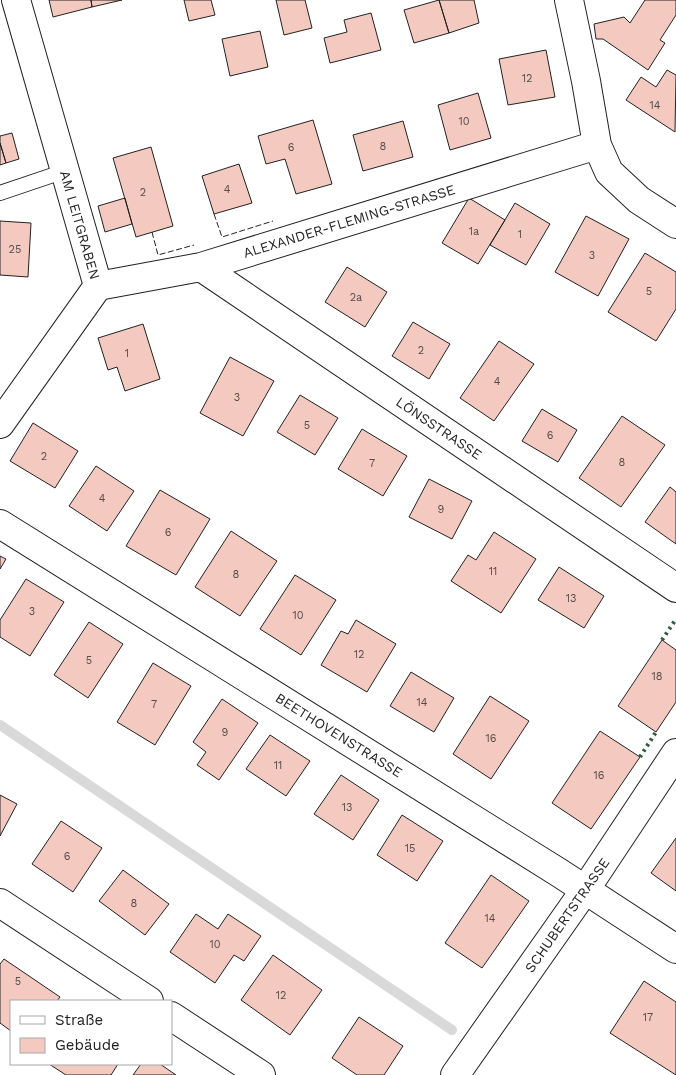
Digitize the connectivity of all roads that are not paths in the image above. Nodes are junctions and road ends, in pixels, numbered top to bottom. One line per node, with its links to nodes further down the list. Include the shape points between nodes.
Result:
1 (16, 0): 4 (street, AM LEITGRABEN)
2 (569, 0): 3 (street)
3 (597, 145): 6 (street, via 609,172 639,200); 7 (street, ALEXANDER-FLEMING-STRASSE)
4 (65, 171): 5 (lane); 8 (street, AM LEITGRABEN)
5 (0, 193)
6 (676, 224)
7 (201, 267): 8 (street, ALEXANDER-FLEMING-STRASSE); 11 (street, LÖNSSTRASSE)
8 (98, 286): 9 (street, AM LEITGRABEN)
9 (0, 424)
10 (0, 524): 13 (street, BEETHOVENSTRASSE)
11 (676, 588)
12 (676, 753): 13 (street, SCHUBERTSTRASSE)
13 (585, 890): 15 (street, BEETHOVENSTRASSE); 19 (street, SCHUBERTSTRASSE)
14 (1, 906): 16 (street)
15 (676, 949)
16 (147, 1000)
17 (172, 1017): 18 (street)
18 (260, 1075)
19 (455, 1075)

